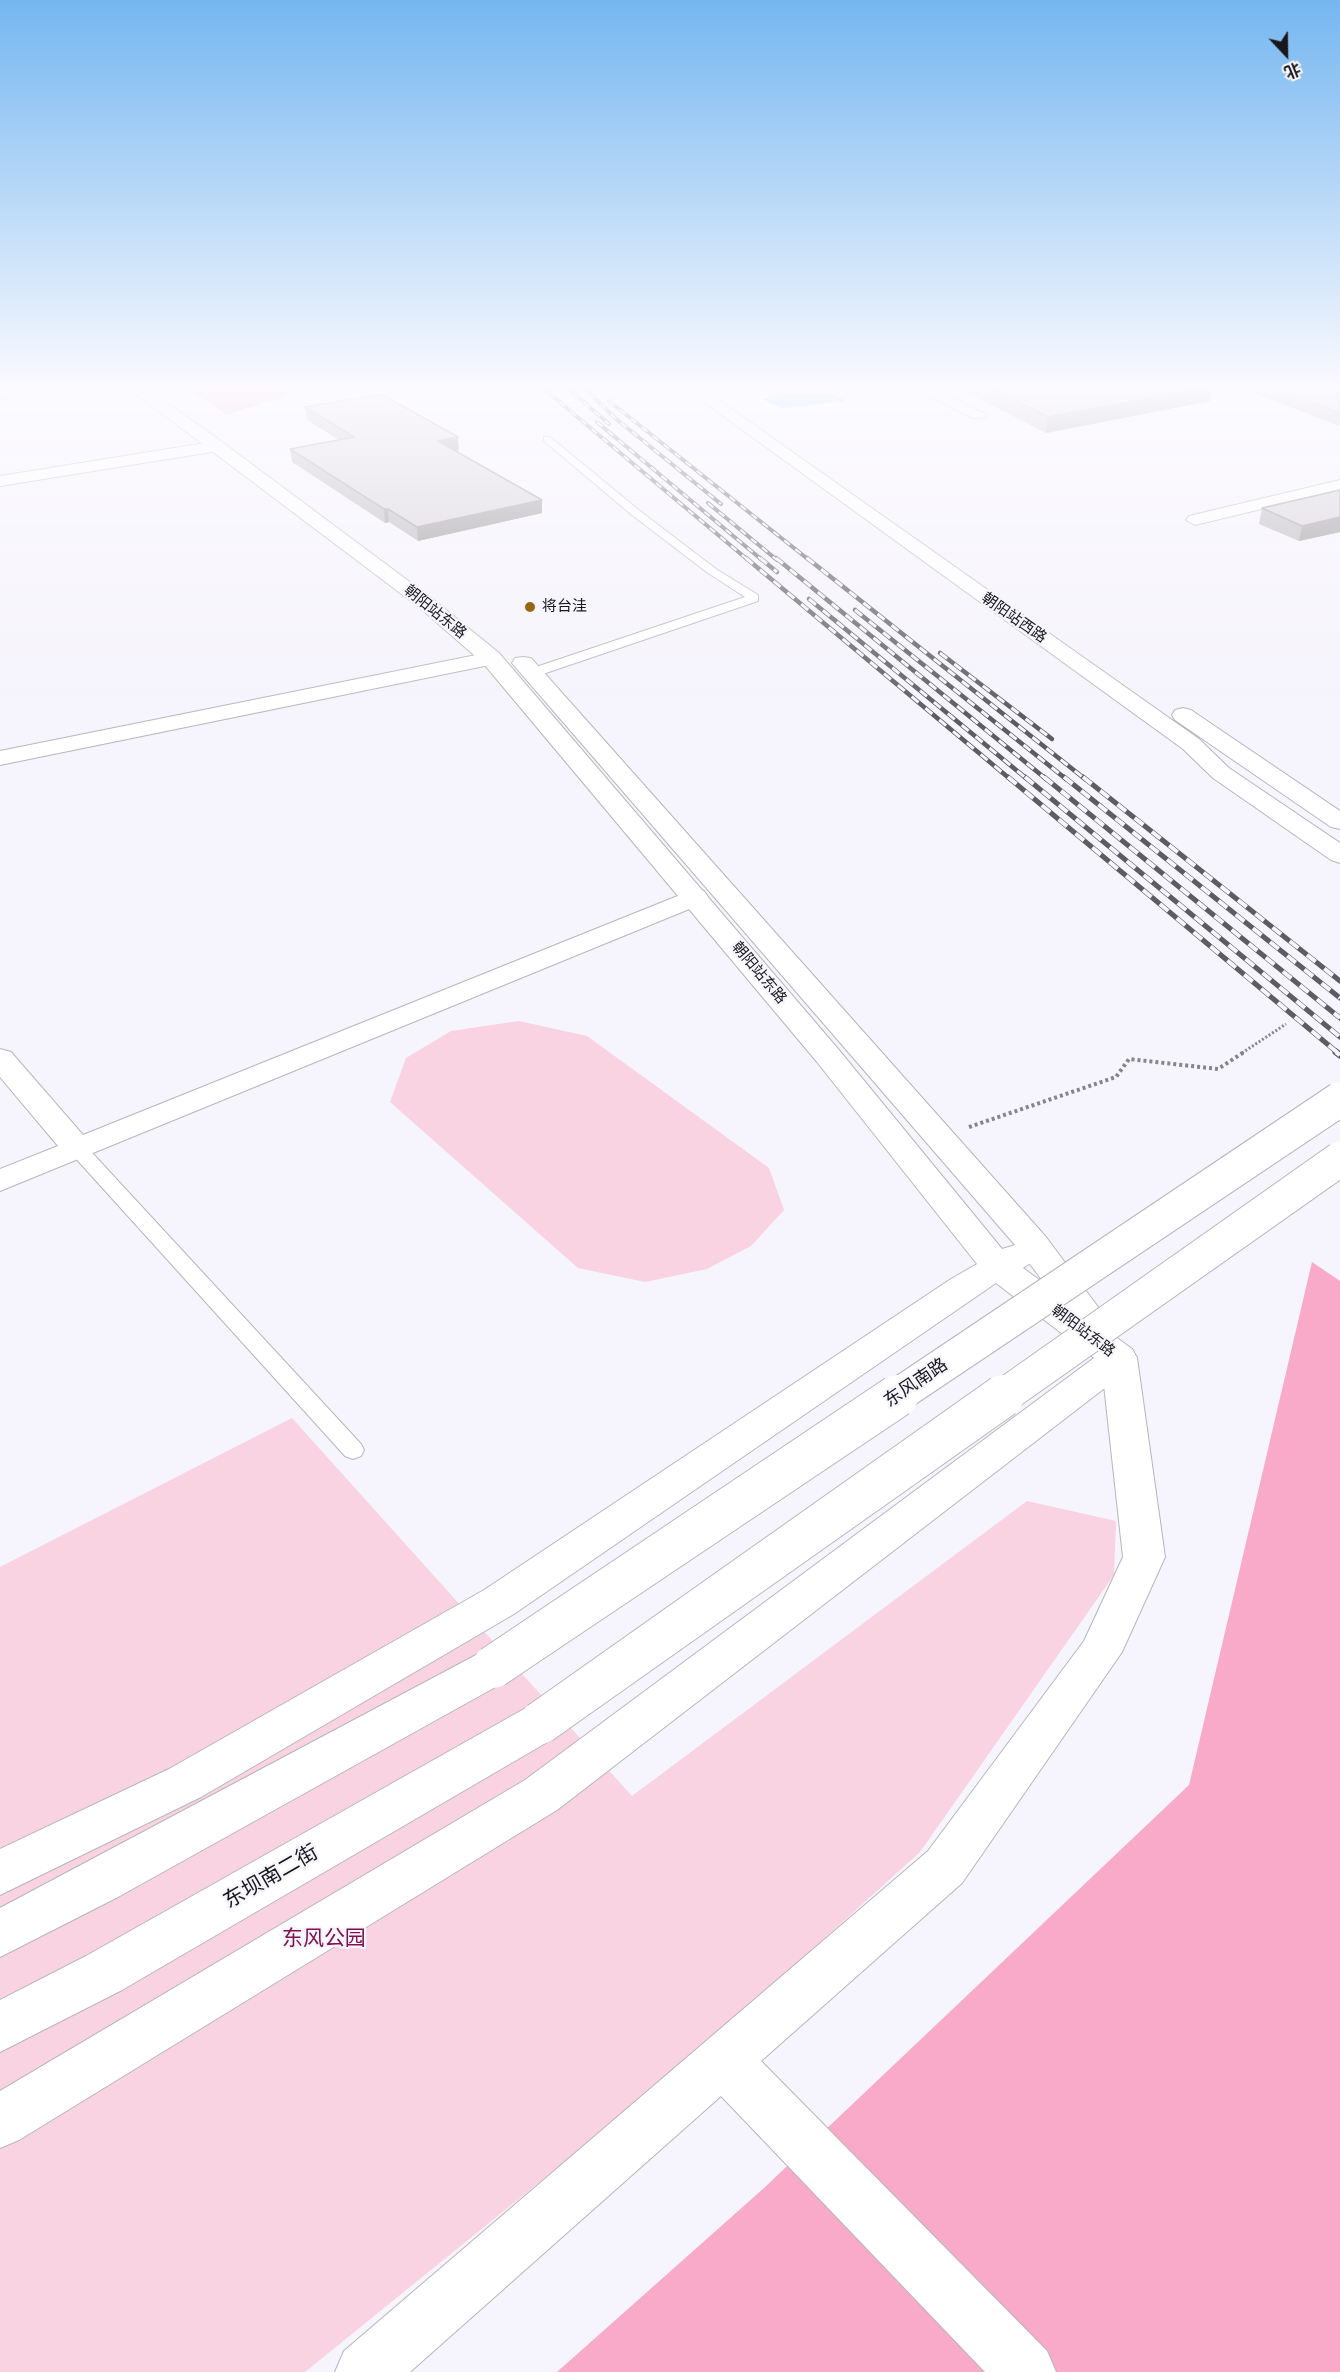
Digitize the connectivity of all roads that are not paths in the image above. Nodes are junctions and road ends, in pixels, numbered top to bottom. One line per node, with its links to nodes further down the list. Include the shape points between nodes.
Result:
1 (282, 495): 8 (main road, 朝阳站东路, via 427,604)
2 (309, 495): 9 (main road, 朝阳站东路, via 444,590)
3 (614, 495): 9 (lane, via 712,571 754,598)
4 (841, 495): 12 (main road, 朝阳站西路, via 1191,744 1221,773)
5 (865, 495): 11 (main road, 朝阳站西路)
6 (1300, 495): 7 (main road)
7 (1195, 520)
8 (491, 658): 10 (main road); 13 (main road, 朝阳站东路)
9 (532, 673): 19 (main road, 朝阳站东路)
10 (0, 758)
11 (1340, 822)
12 (1340, 855)
13 (694, 897): 16 (main road); 20 (main road, 朝阳站东路)
14 (0, 1058): 16 (main road)
15 (1340, 1099): 24 (main road, 东风南路, bridge, via 493,1667)
16 (76, 1148): 18 (main road); 22 (lane)
17 (1340, 1159): 25 (main road, 东坝南二街, bridge, via 540,1723 104,1973)
18 (0, 1181)
19 (1034, 1245): 20 (main road); 21 (main road, 朝阳站东路)
20 (998, 1267): 21 (main road, 朝阳站东路); 23 (main road, via 499,1602 185,1783)
21 (1119, 1358): 26 (main road, via 1144,1557 1100,1652 945,1867); 27 (main road, via 542,1795)
22 (352, 1450)
23 (0, 1873)
24 (0, 1934)
25 (0, 2027)
26 (723, 2060): 28 (main road); 29 (main road)
27 (0, 2121)
28 (365, 2372)
29 (1026, 2372)

